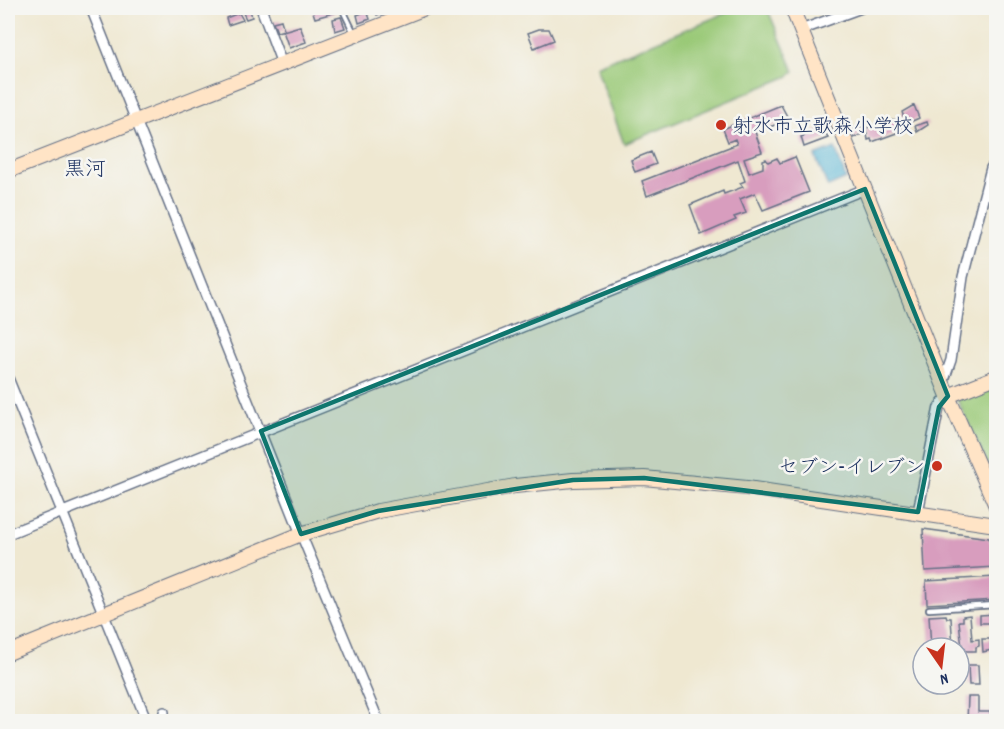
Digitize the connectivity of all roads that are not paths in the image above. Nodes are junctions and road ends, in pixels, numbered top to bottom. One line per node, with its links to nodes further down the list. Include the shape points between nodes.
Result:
1 (91, 8): 10 (street)
2 (261, 8): 9 (street)
3 (342, 8): 8 (lane)
4 (425, 8): 8 (street)
5 (792, 8): 7 (street)
6 (861, 8): 7 (street)
7 (801, 30): 13 (street)
8 (355, 35): 9 (street)
9 (282, 64): 10 (street)
10 (137, 121): 12 (street); 17 (street)
11 (996, 163): 16 (street, via 991,168 963,277)
12 (8, 171)
13 (865, 189): 16 (street); 17 (street)
14 (996, 377): 16 (street)
15 (8, 378): 20 (street)
16 (946, 390): 18 (street); 19 (street, via 939,406)
17 (261, 431): 20 (street); 23 (street)
18 (996, 506)
19 (918, 512): 21 (street); 23 (street, via 644,478 585,480 515,486 378,511)
20 (61, 513): 22 (street); 26 (street)
21 (996, 525)
22 (8, 534)
23 (301, 534): 26 (street); 29 (street)
24 (996, 605): 25 (lane)
25 (929, 609)
26 (105, 614): 27 (street); 28 (street)
27 (8, 653)
28 (146, 719)
29 (379, 722)

